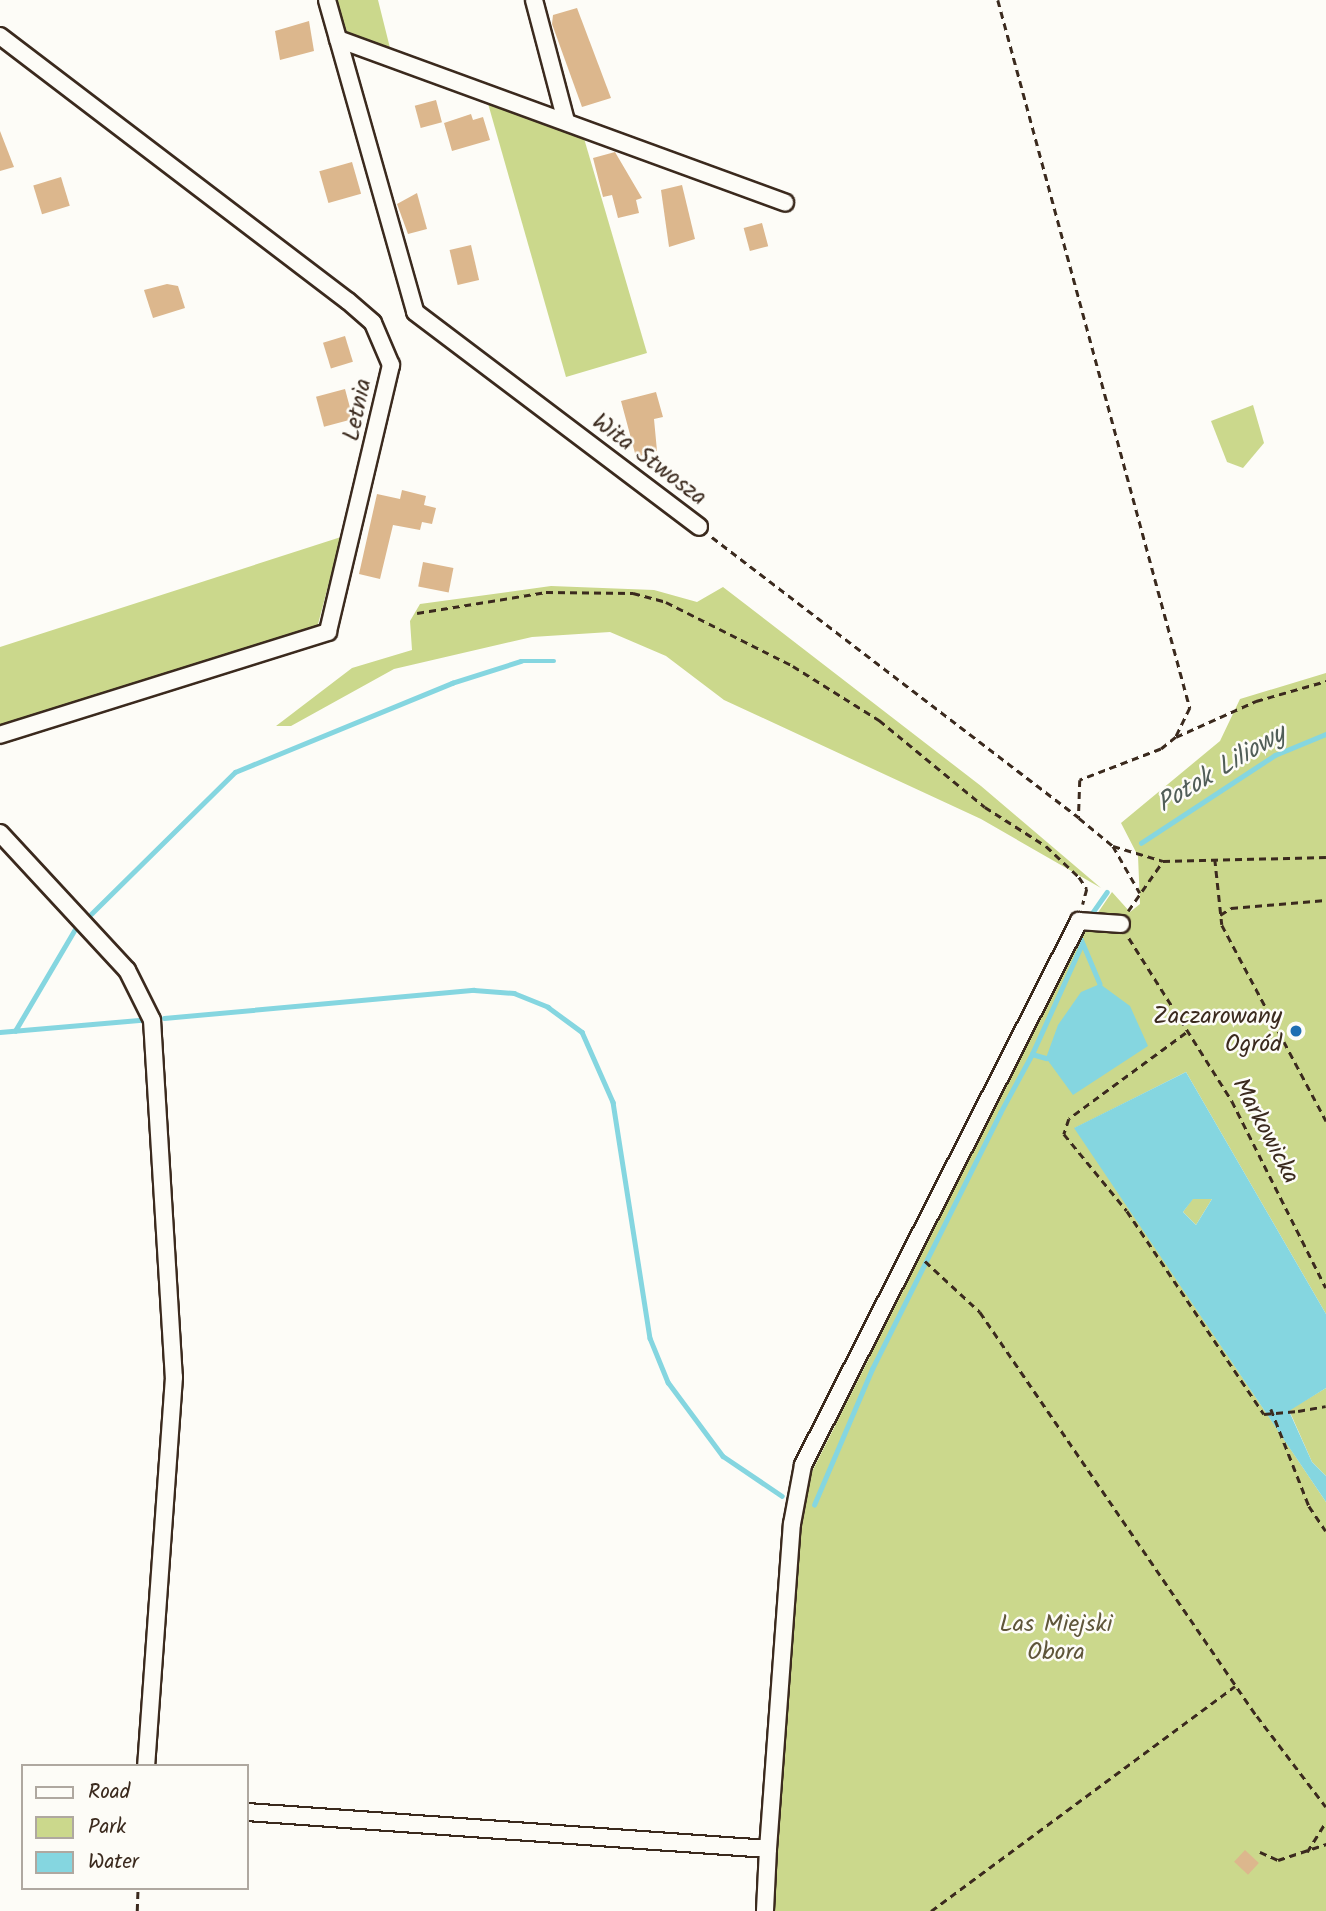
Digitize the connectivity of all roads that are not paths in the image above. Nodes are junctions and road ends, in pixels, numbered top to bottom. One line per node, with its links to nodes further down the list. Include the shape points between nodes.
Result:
1 (327, 0): 4 (street, Wita Stwosza)
2 (534, 0): 5 (street)
3 (0, 36): 8 (street, Letnia, via 348,301 373,323 391,365 328,632)
4 (338, 39): 5 (street); 7 (street, Wita Stwosza, via 415,312)
5 (566, 121): 6 (street)
6 (785, 202)
7 (699, 527)
8 (0, 735)
9 (0, 834): 11 (street, via 127,970 152,1020 174,1377)
10 (1121, 924): 13 (street, via 1079,921 803,1465 792,1524)
11 (146, 1764)
12 (248, 1812): 13 (street)
13 (768, 1849): 14 (street)
14 (765, 1911)

